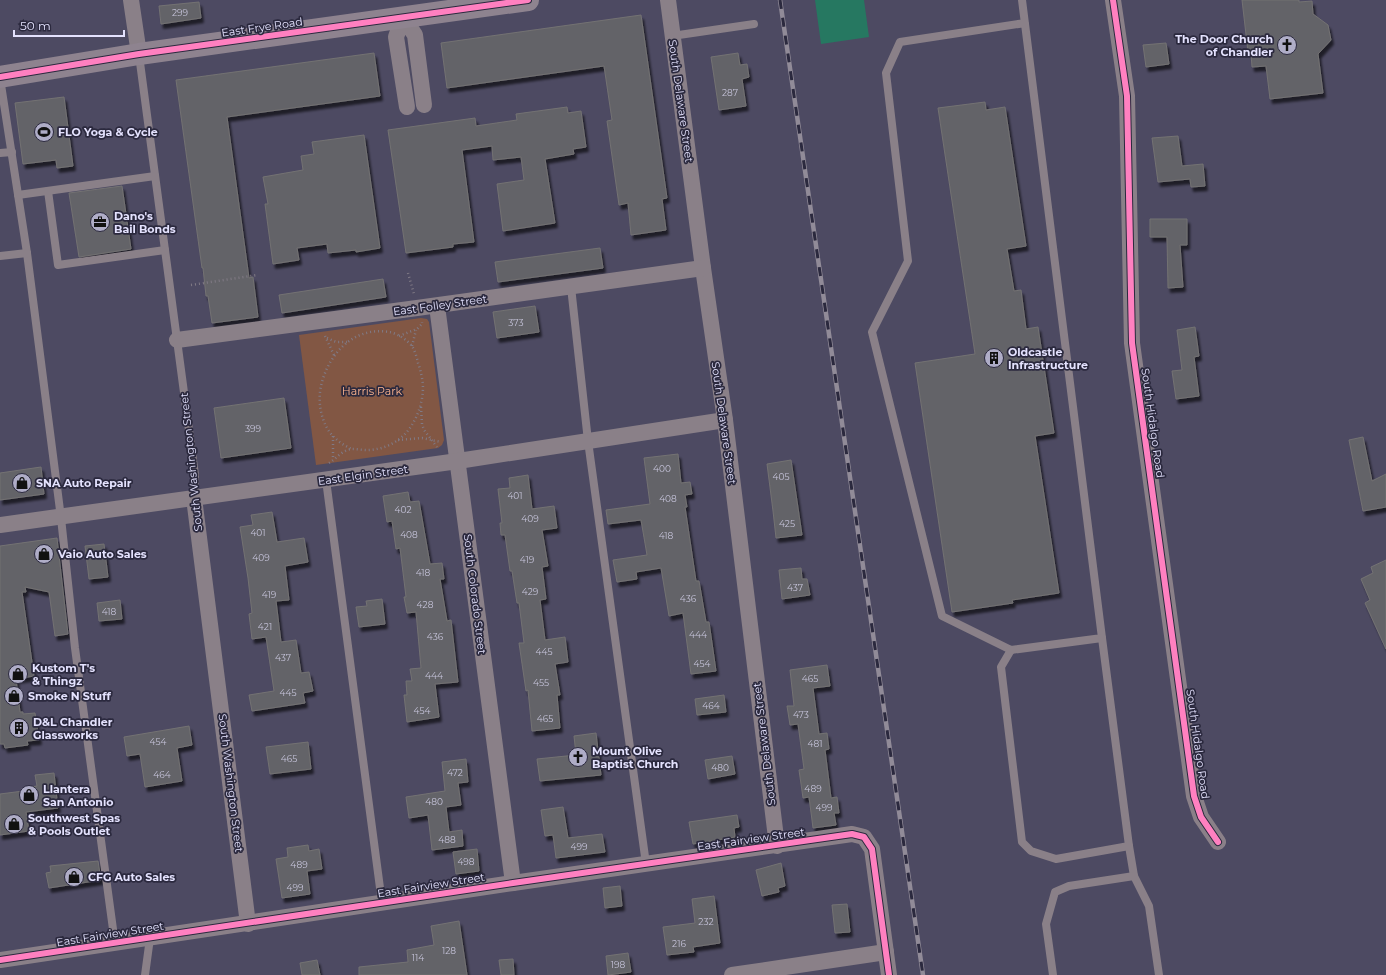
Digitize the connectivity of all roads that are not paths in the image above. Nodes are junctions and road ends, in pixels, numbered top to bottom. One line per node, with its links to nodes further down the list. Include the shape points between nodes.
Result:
1 (131, 0): 10 (street, South Washington Street)
2 (528, 0): 6 (street, East Frye Road)
3 (668, 0): 9 (street, South Delaware Street)
4 (1022, 0): 7 (lane)
5 (1113, 0): 35 (street, South Hidalgo Road, via 1127,96 1132,343 1194,796 1201,817)
6 (404, 17): 10 (street, East Frye Road); 12 (street, via 415,35); 13 (street, via 396,37)
7 (1025, 23): 33 (lane); 34 (lane, via 900,42 886,73 908,261 872,332 942,616)
8 (754, 24): 9 (lane)
9 (672, 36): 22 (street, South Delaware Street)
10 (139, 54): 11 (street, East Frye Road); 16 (lane, South Washington Street)
11 (0, 77): 14 (lane)
12 (424, 105)
13 (407, 107)
14 (12, 152): 15 (lane); 18 (lane)
15 (0, 153)
16 (154, 176): 17 (lane); 19 (lane, South Washington Street)
17 (48, 191): 18 (lane); 19 (lane, via 58,265)
18 (18, 195): 20 (lane)
19 (165, 250): 25 (lane, South Washington Street)
20 (27, 253): 21 (lane); 31 (lane)
21 (0, 256)
22 (703, 268): 23 (street, East Folley Street); 26 (street, South Delaware Street)
23 (571, 287): 24 (street, East Folley Street); 27 (lane)
24 (437, 306): 25 (street, East Folley Street, via 419,314); 28 (street, South Colorado Street)
25 (177, 340): 30 (lane, South Washington Street, via 195,475)
26 (725, 420): 27 (street, East Elgin Street); 36 (street, South Delaware Street)
27 (588, 441): 28 (street, East Elgin Street); 38 (lane)
28 (458, 461): 29 (street, East Elgin Street); 40 (street, South Colorado Street)
29 (326, 480): 30 (street, East Elgin Street); 41 (lane)
30 (194, 498): 31 (street, East Elgin Street); 42 (street, South Washington Street)
31 (61, 518): 32 (street, East Elgin Street); 44 (lane, via 75,648)
32 (0, 525)
33 (1102, 638): 34 (lane); 37 (lane)
34 (1011, 650): 37 (lane, via 1001,667 1022,842 1031,851 1056,859)
35 (1218, 842)
36 (776, 846): 38 (street, East Fairview Street); 45 (street, East Fairview Street, via 852,834 864,838 872,849)
37 (1129, 846): 39 (lane)
38 (646, 864): 40 (street, East Fairview Street)
39 (1134, 876): 50 (lane, via 1069,886 1055,892 1046,924); 51 (lane, via 1149,906)
40 (513, 883): 41 (street, East Fairview Street)
41 (382, 903): 42 (street, East Fairview Street)
42 (248, 924): 43 (street, East Fairview Street)
43 (150, 938): 44 (street, East Fairview Street); 47 (lane)
44 (115, 944): 46 (street, East Fairview Street)
45 (886, 952): 48 (street); 49 (street)
46 (0, 960)
47 (144, 975)
48 (732, 975)
49 (889, 975)
50 (1053, 975)
51 (1159, 975)

